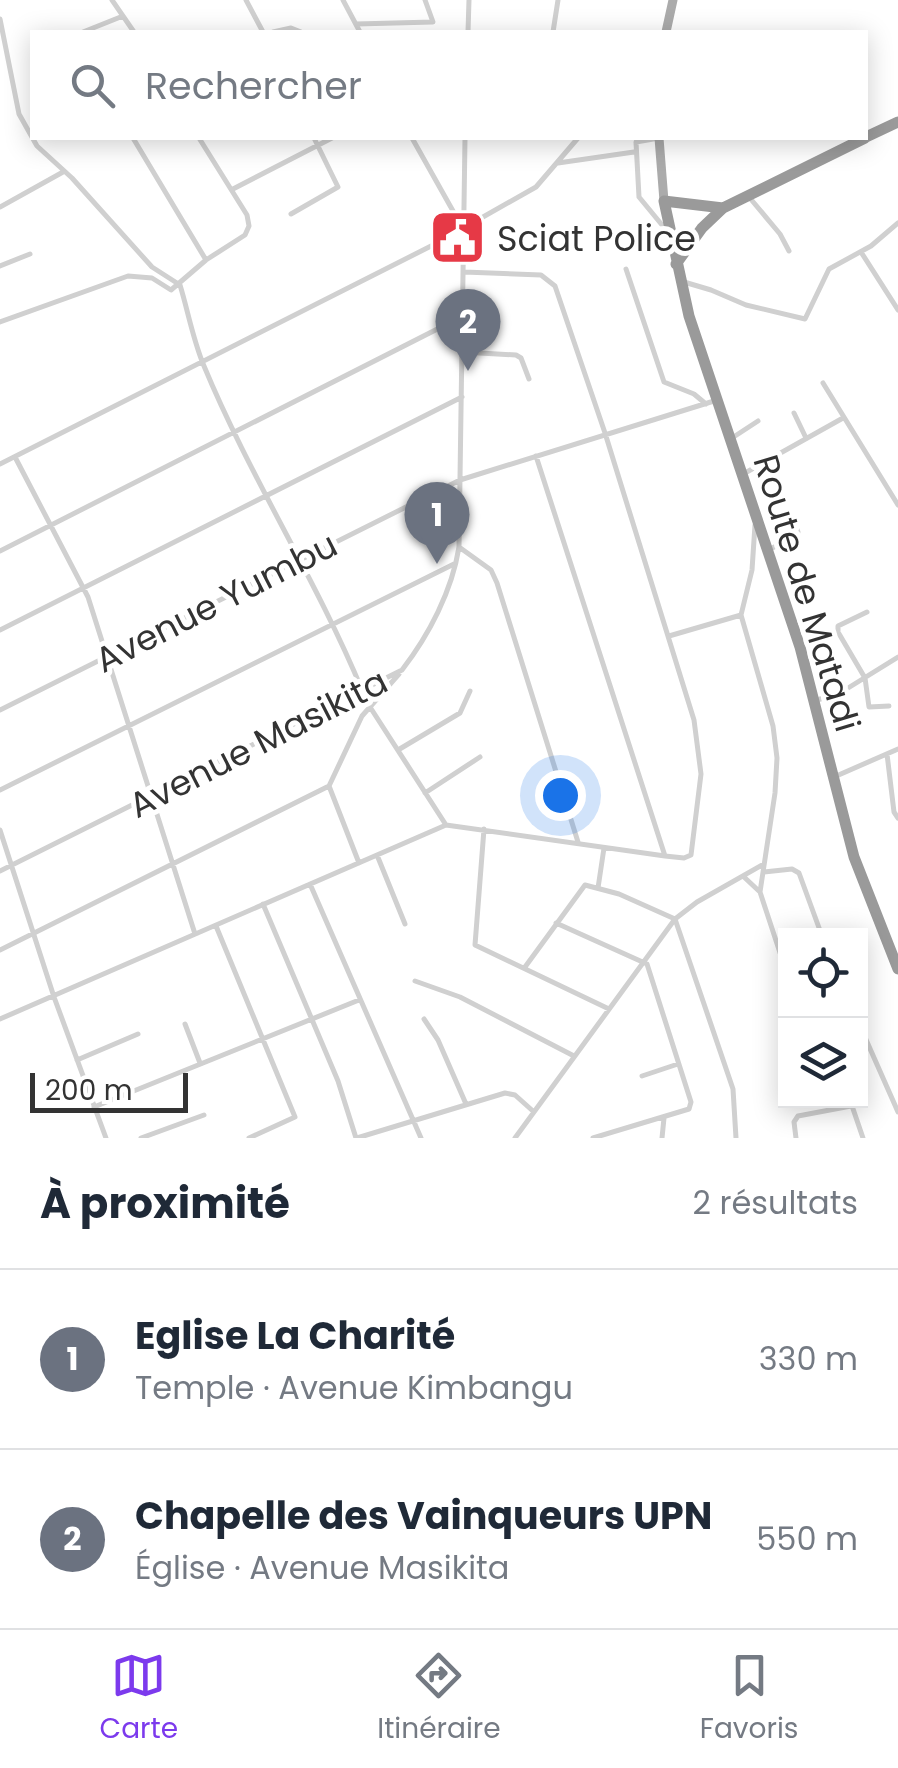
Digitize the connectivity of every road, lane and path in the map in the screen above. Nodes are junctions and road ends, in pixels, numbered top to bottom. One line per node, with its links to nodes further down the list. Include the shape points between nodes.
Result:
1 (113, 0): 8 (street)
2 (246, 0): 13 (street)
3 (343, 0): 10 (street)
4 (425, 0): 10 (street, via 434,22)
5 (469, 0): 15 (street)
6 (558, 0): 16 (street)
7 (673, 0): 17 (main road)
8 (124, 16): 11 (street); 12 (street)
9 (0, 19): 19 (street, via 21,120)
10 (356, 24): 14 (street)
11 (88, 30)
12 (133, 30)
13 (262, 30)
14 (359, 30)
15 (468, 30)
16 (553, 30)
17 (666, 30)
18 (898, 122): 20 (highway)
19 (30, 133)
20 (868, 136)
21 (35, 140): 35 (street)
22 (134, 140): 48 (street)
23 (200, 140): 36 (street)
24 (315, 140): 32 (street)
25 (328, 140): 32 (street)
26 (413, 140): 43 (street)
27 (465, 140): 43 (street, Avenue Masikita)
28 (576, 140): 34 (street)
29 (648, 140): 33 (street, via 636,142)
30 (659, 140): 38 (main road)
31 (859, 140): 37 (highway)
32 (318, 145): 36 (street); 41 (street, via 338,187)
33 (634, 152): 34 (street); 44 (street, via 640,197)
34 (557, 163): 43 (street, via 536,187)
35 (63, 172): 39 (street); 54 (street, via 152,266)
36 (232, 190): 48 (street, via 248,230)
37 (747, 195): 40 (highway); 45 (street)
38 (664, 201): 40 (highway); 44 (highway, Route de Matadi)
39 (0, 206)
40 (723, 208): 49 (highway)
41 (292, 214)
42 (898, 223): 46 (street)
43 (463, 229): 52 (street, Avenue Masikita); 60 (street)
44 (668, 232): 49 (highway, Route de Matadi)
45 (790, 251)
46 (861, 252): 53 (street, via 824,276 805,319); 55 (street)
47 (30, 254): 50 (street)
48 (206, 260): 54 (street)
49 (676, 264): 53 (highway, Route de Matadi)
50 (0, 266)
51 (626, 269): 64 (street, via 664,382)
52 (464, 272): 57 (street, Avenue Masikita); 69 (street, via 552,280)
53 (680, 280): 64 (highway, Route de Matadi)
54 (180, 284): 58 (street, via 168,290 152,278 128,276); 60 (street)
55 (896, 302): 56 (street)
56 (898, 310)
57 (463, 316): 59 (street, Avenue Masikita); 68 (street)
58 (0, 322)
59 (462, 352): 61 (street, via 516,355); 63 (street, Avenue Masikita)
60 (202, 362): 68 (street); 72 (street)
61 (529, 379)
62 (823, 383): 66 (street)
63 (462, 397): 76 (street, Avenue Masikita); 77 (street)
64 (711, 402): 69 (street, Avenue Yumbu); 71 (highway, Route de Matadi)
65 (794, 413): 70 (street)
66 (843, 418): 70 (street); 78 (street)
67 (758, 421): 71 (street)
68 (234, 433): 77 (street); 81 (street)
69 (605, 433): 73 (street, Avenue Yumbu); 92 (street)
70 (806, 438): 75 (street)
71 (730, 440): 75 (highway, Route de Matadi)
72 (15, 456): 74 (street); 81 (street)
73 (536, 456): 76 (street, Avenue Yumbu); 120 (street)
74 (0, 464)
75 (742, 474): 80 (highway, Route de Matadi)
76 (460, 480): 82 (street, Avenue Masikita); 85 (street, Avenue Yumbu)
77 (267, 494): 85 (street); 87 (street)
78 (897, 503)
79 (790, 514): 83 (street, via 798,535)
80 (757, 518): 83 (highway, Route de Matadi); 89 (street)
81 (50, 526): 84 (street); 87 (street)
82 (458, 546): 86 (street, Avenue Masikita); 117 (street, via 491,570 497,583)
83 (768, 550): 99 (highway, Route de Matadi)
84 (0, 551)
85 (300, 560): 90 (street); 93 (street, Avenue Yumbu)
86 (456, 563): 90 (street); 95 (street, Avenue Masikita, via 422,644)
87 (83, 589): 91 (street); 93 (street)
88 (867, 612): 96 (street, via 838,626)
89 (740, 615): 92 (street); 122 (street, via 777,758)
90 (333, 623): 97 (street); 103 (street)
91 (0, 630)
92 (669, 636): 120 (street, via 700,756 691,854)
93 (110, 656): 102 (street, Avenue Yumbu); 103 (street)
94 (898, 658): 96 (street)
95 (402, 670): 97 (street, Avenue Masikita); 101 (street)
96 (865, 678): 99 (street); 100 (street, via 869,708)
97 (362, 690): 112 (street, Avenue Masikita)
98 (470, 691): 105 (street, via 460,714)
99 (814, 701): 108 (highway, Route de Matadi)
100 (889, 706)
101 (370, 707): 105 (street); 109 (street)
102 (0, 710)
103 (130, 725): 110 (street); 112 (street)
104 (898, 749): 106 (street)
105 (398, 750): 111 (street)
106 (886, 754): 108 (street); 113 (street)
107 (480, 756): 111 (street)
108 (834, 778): 143 (highway, Route de Matadi, via 854,857)
109 (330, 786): 121 (street); 124 (street)
110 (0, 790)
111 (425, 792): 114 (street)
112 (152, 796): 123 (street, Avenue Masikita); 124 (street)
113 (898, 818)
114 (446, 825): 115 (street); 119 (street)
115 (484, 829): 117 (street); 142 (street, via 476,945)
116 (0, 830): 123 (street)
117 (578, 842): 118 (street)
118 (604, 848): 120 (street); 129 (street)
119 (377, 856): 121 (street); 134 (street)
120 (664, 856)
121 (359, 863): 128 (street)
122 (766, 863): 126 (street); 127 (street)
123 (12, 866): 125 (street, Avenue Masikita); 137 (street)
124 (173, 866): 137 (street); 138 (street)
125 (0, 871)
126 (764, 872): 130 (street); 136 (street, via 799,872)
127 (744, 877): 130 (street); 132 (street)
128 (310, 884): 131 (street); 146 (street)
129 (598, 888): 132 (street); 133 (street, via 580,889)
130 (760, 892): 139 (street)
131 (263, 904): 135 (street); 150 (street)
132 (675, 919): 141 (street); 178 (street, via 733,1089)
133 (556, 923): 141 (street); 142 (street)
134 (405, 924)
135 (216, 926): 138 (street); 153 (street)
136 (819, 928)
137 (33, 935): 140 (street); 145 (street)
138 (195, 935): 145 (street)
139 (778, 947)
140 (0, 950)
141 (644, 961): 147 (street); 158 (street)
142 (526, 968): 147 (street)
143 (898, 968)
144 (414, 981): 155 (street, via 460,997)
145 (54, 997): 148 (street); 156 (street)
146 (359, 1000): 150 (street); 168 (street)
147 (609, 1009): 155 (street)
148 (0, 1019)
149 (424, 1019): 160 (street)
150 (311, 1020): 153 (street); 173 (street)
151 (185, 1024): 157 (street)
152 (138, 1034): 156 (street)
153 (262, 1040): 157 (street); 169 (street, via 295,1117)
154 (868, 1044): 165 (street)
155 (574, 1056): 164 (street)
156 (77, 1060): 161 (street)
157 (200, 1064): 161 (street)
158 (678, 1064): 159 (street); 167 (street, via 690,1106)
159 (642, 1076)
160 (466, 1104): 164 (street, via 510,1093); 168 (street)
161 (94, 1107): 170 (street)
162 (833, 1108): 179 (street, via 798,1116)
163 (852, 1108): 180 (street)
164 (534, 1112): 175 (street)
165 (898, 1112)
166 (204, 1115): 171 (street)
167 (664, 1118): 176 (street); 177 (street)
168 (414, 1120): 173 (street); 174 (street)
169 (258, 1136): 172 (street)
170 (106, 1138)
171 (141, 1138)
172 (250, 1138)
173 (357, 1138)
174 (421, 1138)
175 (515, 1138)
176 (593, 1138)
177 (662, 1138)
178 (736, 1138)
179 (796, 1138)
180 (863, 1138)

